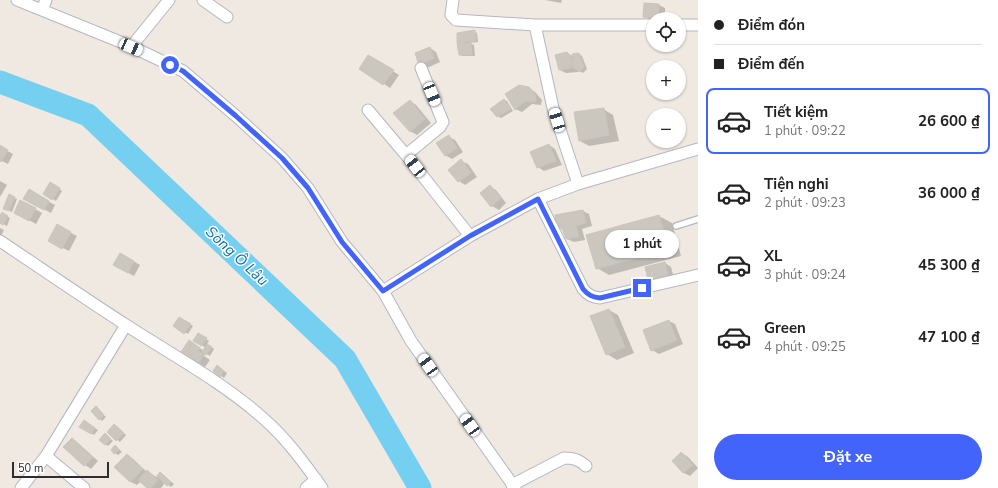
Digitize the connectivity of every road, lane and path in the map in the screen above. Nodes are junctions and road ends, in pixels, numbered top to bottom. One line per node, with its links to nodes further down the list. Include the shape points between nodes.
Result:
1 (17, 0): 5 (street)
2 (169, 0): 11 (street)
3 (203, 0): 6 (street)
4 (454, 0): 7 (street, via 451,15 456,20)
5 (44, 5): 11 (street)
6 (227, 17)
7 (535, 25): 8 (street); 16 (street, via 553,108)
8 (646, 25)
9 (686, 25): 10 (street)
10 (698, 25)
11 (131, 47): 23 (street, via 183,71 282,158 308,188 342,242)
12 (421, 68): 15 (street, via 443,122)
13 (368, 110): 15 (street)
14 (698, 148): 16 (street)
15 (406, 155): 20 (street)
16 (578, 184): 17 (street)
17 (538, 199): 20 (street); 22 (street, via 583,289 594,297 600,298)
18 (698, 220): 19 (lane)
19 (676, 226)
20 (470, 236): 23 (street)
21 (0, 241): 24 (street)
22 (698, 276)
23 (383, 291): 28 (street, via 411,341)
24 (126, 325): 25 (street); 27 (street, via 249,406 281,436)
25 (46, 456): 29 (street); 30 (street)
26 (586, 466): 28 (street, via 579,460 564,458)
27 (316, 478): 31 (street); 32 (street)
28 (514, 486)
29 (21, 488)
30 (84, 488)
31 (306, 488)
32 (322, 488)

